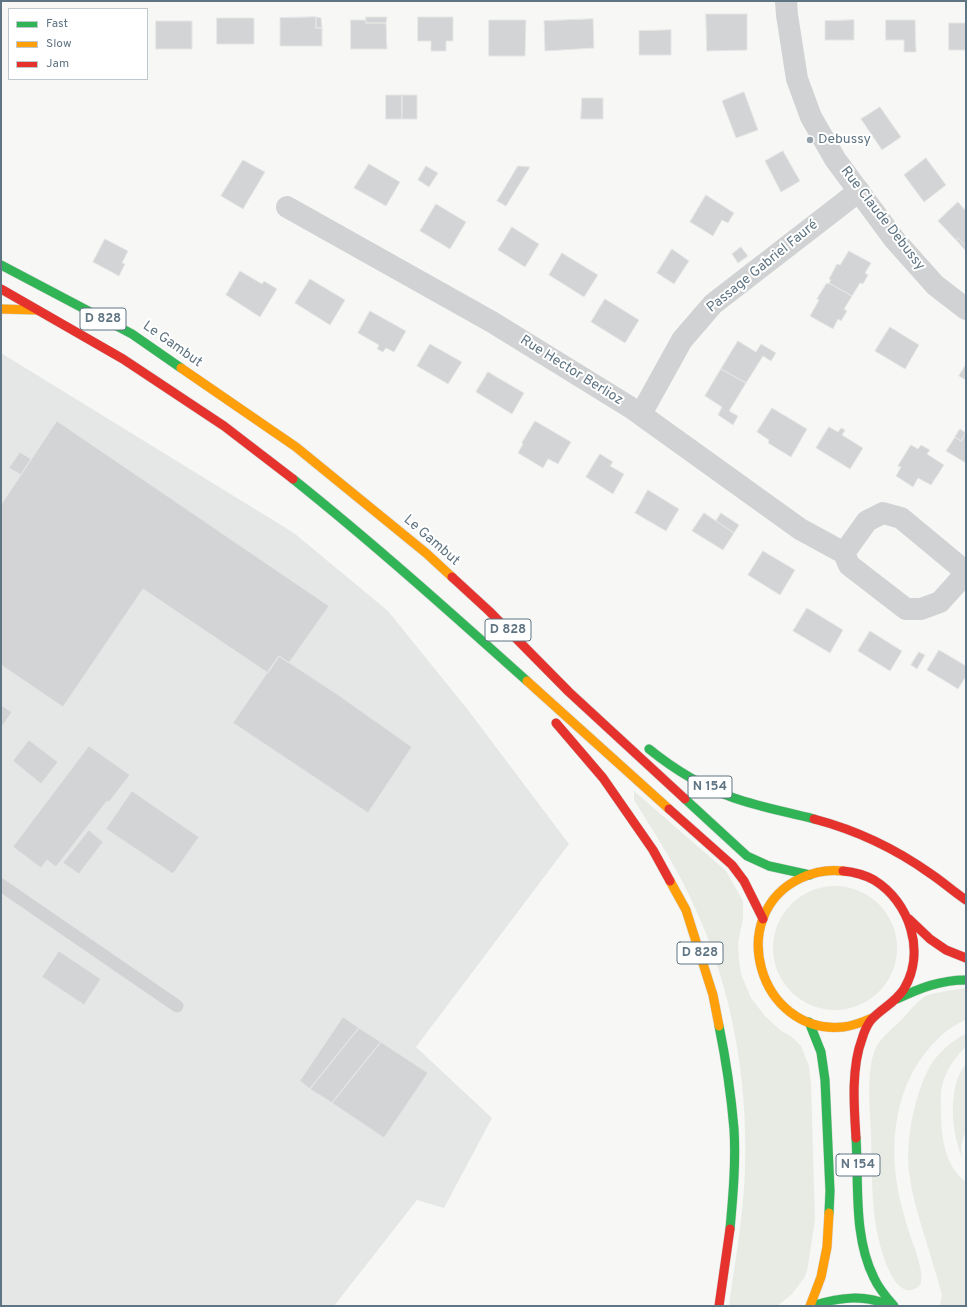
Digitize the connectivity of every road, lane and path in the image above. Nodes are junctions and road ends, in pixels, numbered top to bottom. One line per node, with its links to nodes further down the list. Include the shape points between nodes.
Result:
1 (786, 1): 2 (street, Rue Claude Debussy, via 797,79 811,117 835,159)
2 (859, 191): 7 (street, Rue Claude Debussy, via 894,239 935,285); 9 (street, Passage Gabriel Fauré, via 713,304 682,340)
3 (287, 207): 9 (street, Rue Hector Berlioz, via 492,322)
4 (1, 265): 12 (main road, Le Gambut / D 828, via 132,334 296,446 426,553)
5 (1, 289): 8 (main road, D 828)
6 (1, 309): 8 (main road)
7 (966, 309)
8 (37, 310): 13 (main road, D 828, via 123,359 224,426 275,464 422,587)
9 (641, 414): 10 (street, Rue Hector Berlioz, via 800,530)
10 (844, 553): 11 (street, Rue Hector Berlioz, via 849,565 906,609 921,609 940,602); 11 (street, Rue Hector Berlioz, via 867,521 884,513 901,518)
11 (966, 572)
12 (489, 611): 14 (main road); 18 (main road, Le Gambut / D 828, via 569,692 747,856 765,865)
13 (502, 660): 15 (main road, D 828); 21 (main road, D 828, via 732,865 744,881)
14 (580, 689)
15 (542, 707)
16 (552, 719): 29 (main road, D 828, via 603,778 653,850 686,910 713,994 728,1070 734,1130 734,1188)
17 (640, 741): 20 (main road, N 154, via 696,781 722,793 746,802 834,825 878,843 927,871)
18 (810, 875): 21 (main road, N 154, via 780,892); 22 (main road, N 154, via 836,870 849,871 874,880 894,897)
19 (1, 885): 26 (lane)
20 (966, 900)
21 (763, 919): 28 (main road, N 154, via 758,956 764,980 770,992 787,1010)
22 (908, 919): 23 (main road, N 154, via 946,950); 25 (main road, N 154, via 913,932 912,970 904,991)
23 (966, 958)
24 (966, 980): 25 (main road, N 154, via 934,982)
25 (897, 999): 27 (main road, N 154)
26 (177, 1006)
27 (872, 1018): 28 (main road, N 154, via 841,1027); 31 (main road, N 154, via 861,1041 856,1071 860,1224 873,1277)
28 (809, 1022): 30 (main road, N 154, via 824,1067 830,1190 827,1247 821,1277)
29 (719, 1306)
30 (810, 1306): 31 (main road, via 836,1299 861,1297)
31 (893, 1306)

